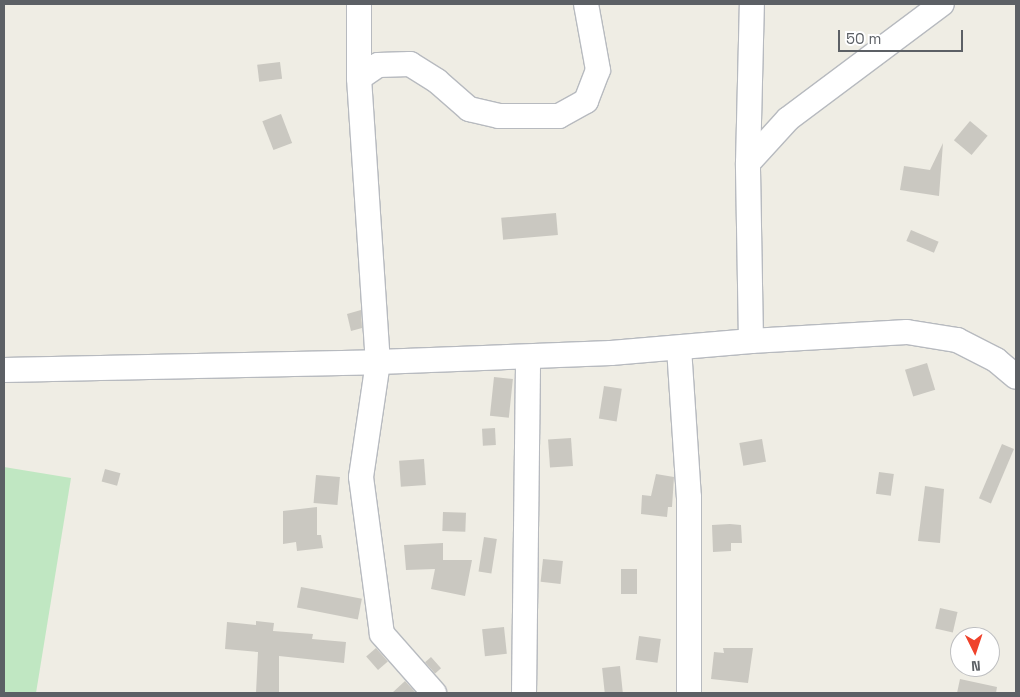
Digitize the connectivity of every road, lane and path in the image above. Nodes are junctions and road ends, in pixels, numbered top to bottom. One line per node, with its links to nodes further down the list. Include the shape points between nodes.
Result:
1 (360, 4): 5 (street)
2 (586, 4): 5 (street, via 598,70 586,101 559,116 499,116 469,110 437,81 410,64 378,65)
3 (752, 4): 6 (street)
4 (929, 8): 6 (street, via 788,119)
5 (359, 78): 10 (street)
6 (748, 163): 7 (street)
7 (751, 341): 8 (street); 12 (street, via 907,332 957,340 996,360)
8 (679, 348): 9 (street); 15 (street, via 689,497)
9 (528, 357): 10 (street); 14 (street)
10 (378, 362): 11 (street); 13 (street, via 361,477 382,634)
11 (4, 370)
12 (1016, 377)
13 (434, 693)
14 (524, 693)
15 (689, 693)

